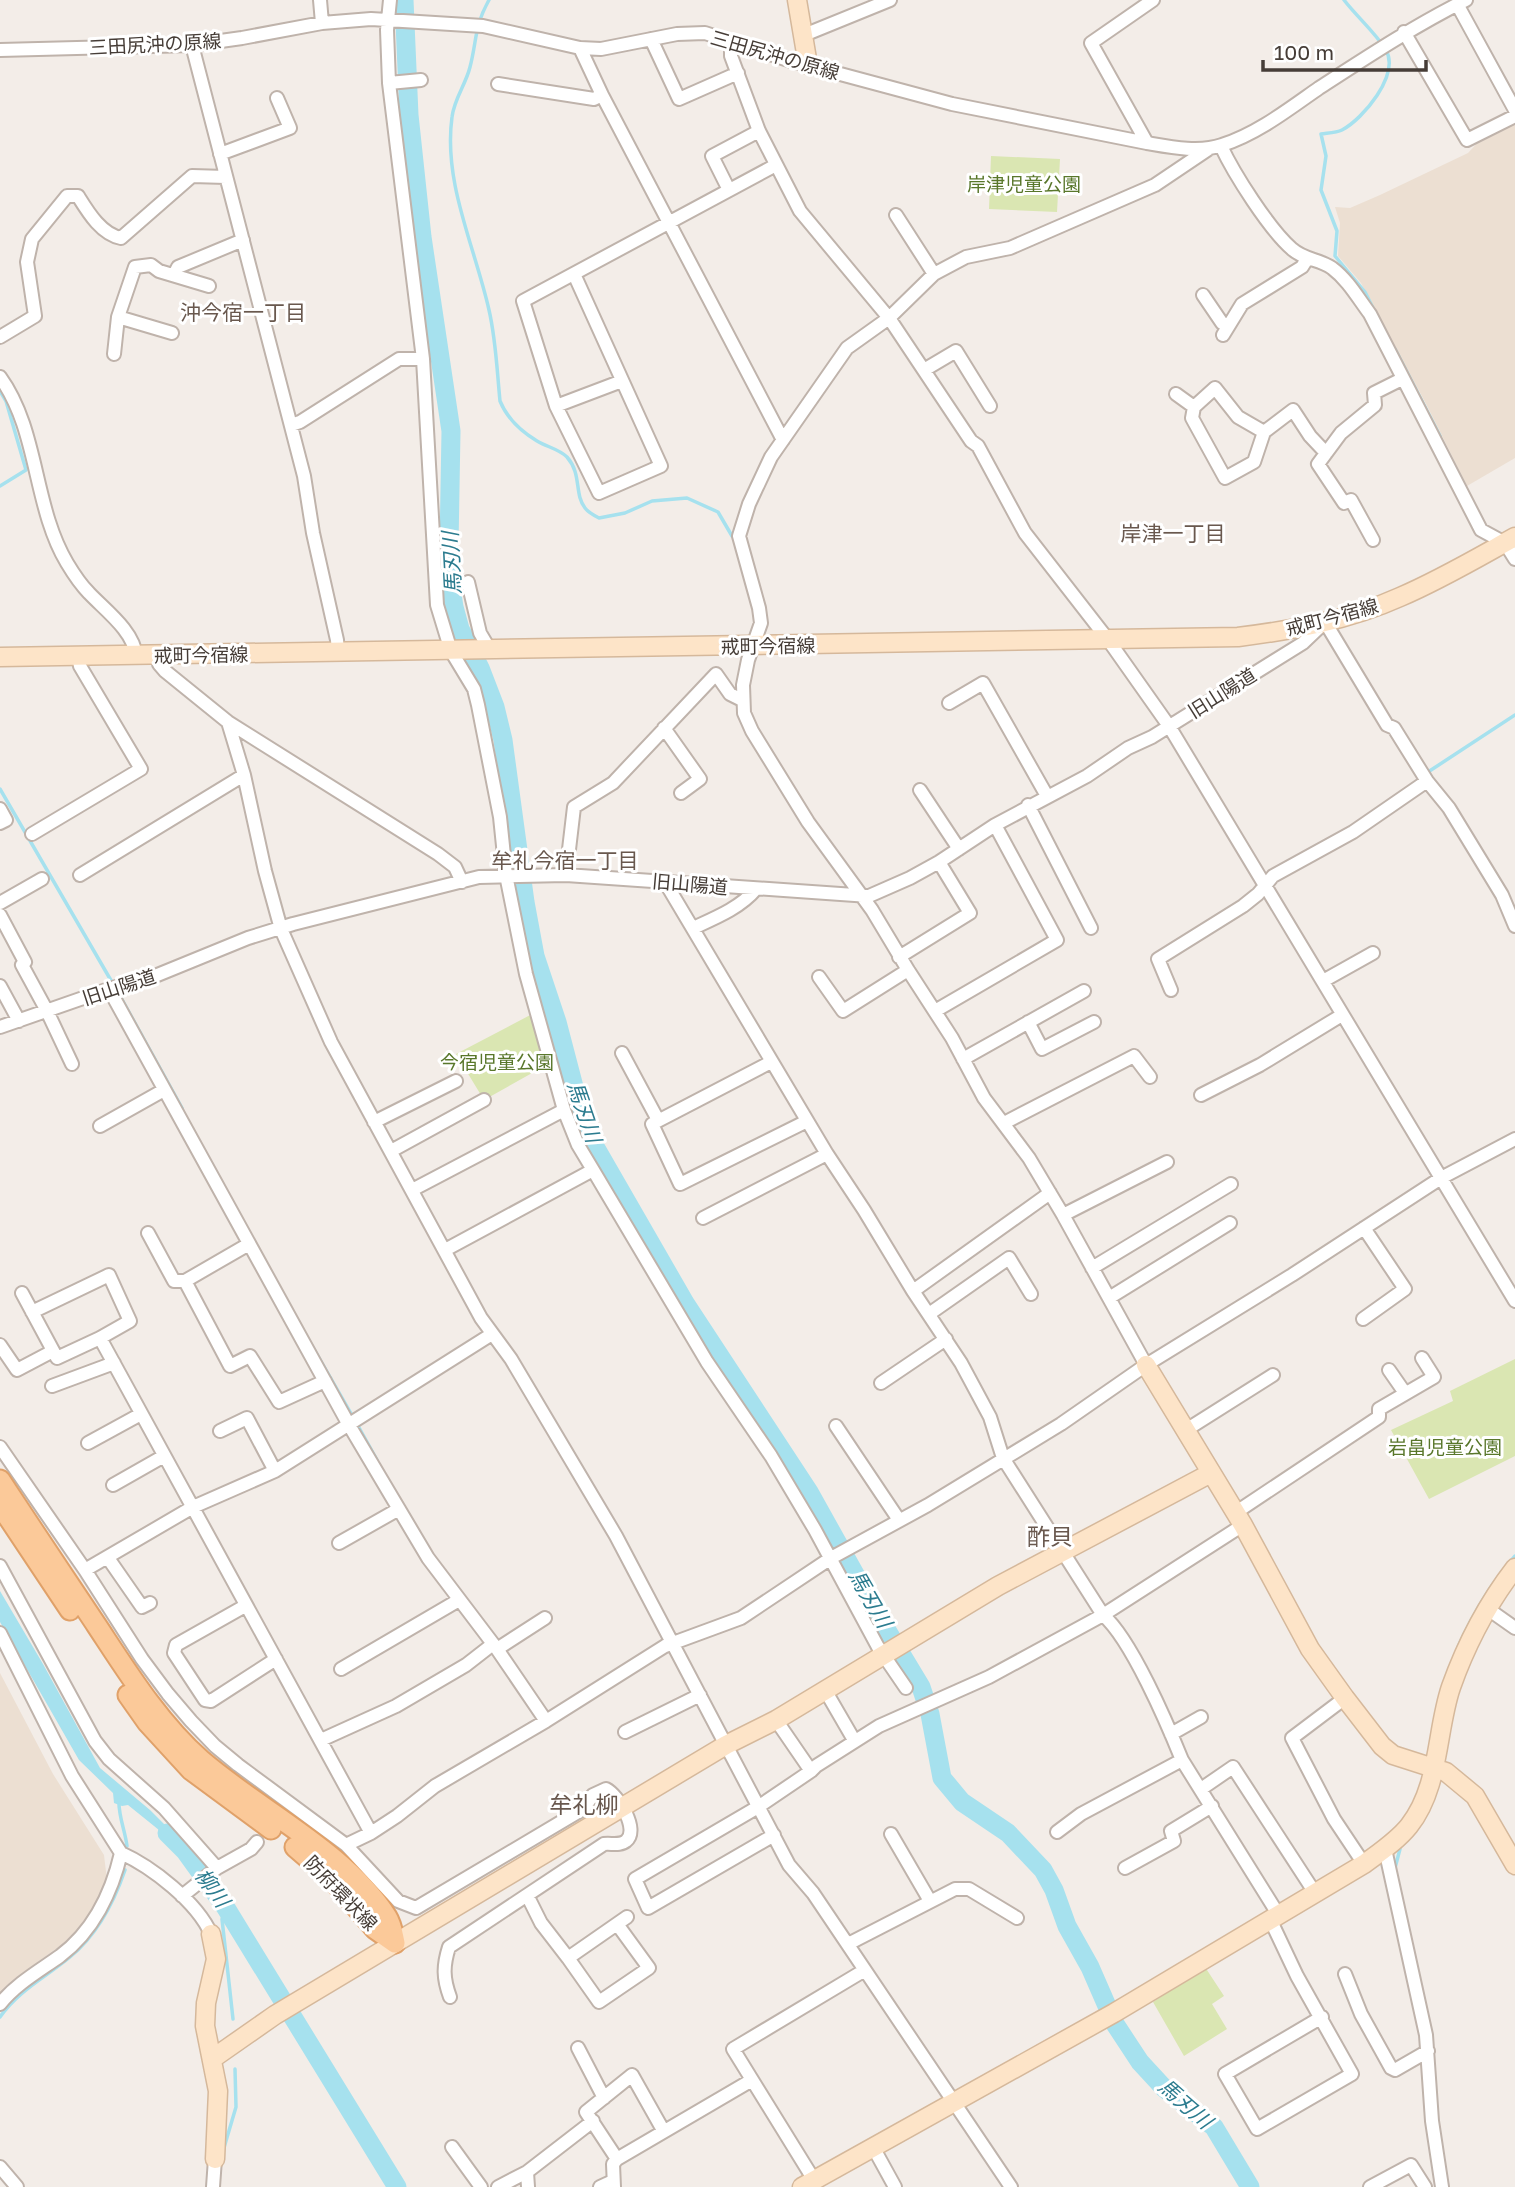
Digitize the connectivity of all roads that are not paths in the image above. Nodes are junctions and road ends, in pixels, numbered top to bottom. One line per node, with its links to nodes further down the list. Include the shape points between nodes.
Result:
1 (320, 0): 8 (street)
2 (390, 0): 7 (street)
3 (797, 0): 10 (street)
4 (890, 0): 10 (street)
5 (1153, 0): 26 (street, via 1091,43)
6 (1462, 2): 9 (street, 三田尻沖の原線); 23 (street)
7 (391, 20): 8 (street, 三田尻沖の原線); 14 (street, 三田尻沖の原線, via 483,26); 19 (street)
8 (322, 23): 13 (street, 三田尻沖の原線)
9 (1404, 32): 24 (street, via 1467,140); 27 (street, 三田尻沖の原線, via 1272,119)
10 (804, 35): 16 (street)
11 (651, 39): 12 (street, 三田尻沖の原線, via 705,33); 14 (street, 三田尻沖の原線, via 601,49); 17 (street, via 679,99)
12 (731, 43): 16 (street, 三田尻沖の原線); 17 (street)
13 (192, 45): 15 (street, 三田尻沖の原線); 28 (street)
14 (580, 48): 21 (street)
15 (0, 50)
16 (808, 65): 26 (street, 三田尻沖の原線, via 952,104)
17 (738, 74): 25 (street)
18 (419, 81): 19 (street)
19 (392, 83): 46 (street)
20 (498, 84): 21 (street, via 594,99)
21 (602, 95): 33 (street)
22 (277, 98): 28 (street, via 290,128)
23 (1515, 110)
24 (1515, 116)
25 (760, 131): 29 (street); 31 (street, via 712,156)
26 (1147, 143): 27 (street, 三田尻沖の原線)
27 (1216, 147): 35 (street, via 1274,229); 37 (street, via 1155,184 1010,248 966,257)
28 (220, 154): 30 (street)
29 (776, 165): 31 (street); 42 (street, via 800,211)
30 (226, 177): 34 (street); 44 (street, via 192,176 121,238 92,218 78,196 67,196 32,239 27,262 35,316)
31 (729, 190): 33 (street)
32 (896, 215): 37 (street)
33 (669, 222): 36 (street); 57 (street)
34 (243, 240): 38 (street, via 178,267); 55 (street)
35 (1307, 259): 40 (street, via 1302,267 1242,304 1226,331); 49 (street, via 1331,267 1348,284 1370,314)
36 (574, 274): 50 (street); 52 (street, via 523,301)
37 (934, 274): 42 (street)
38 (174, 275): 39 (street); 41 (street, via 151,265 135,267)
39 (209, 286)
40 (1203, 295)
41 (118, 317): 43 (street); 45 (street)
42 (889, 318): 47 (street); 57 (street, via 847,348)
43 (172, 333)
44 (0, 337)
45 (114, 354)
46 (423, 359): 55 (street, via 399,359); 67 (street, via 437,605)
47 (924, 370): 53 (street, via 956,351); 64 (street, via 978,446 1025,533)
48 (0, 377): 71 (street, via 19,412 55,538 86,590 120,625)
49 (1402, 379): 58 (street, via 1374,393 1376,405 1341,433); 60 (street, via 1481,530)
50 (622, 381): 52 (street); 52 (street, via 661,466 599,493)
51 (1177, 394): 54 (street)
52 (556, 406)
53 (990, 406)
54 (1194, 407): 56 (street, via 1215,388 1238,417); 56 (street, via 1192,418 1226,478 1254,462)
55 (291, 425): 68 (street)
56 (1264, 432): 58 (street, via 1293,410)
57 (783, 440): 65 (street, via 748,504 739,536 760,608)
58 (1326, 453): 59 (street, via 1318,464 1344,503 1351,500)
59 (1373, 540)
60 (1510, 540): 61 (street); 63 (street, 戒町今宿線, via 1399,598)
61 (1515, 559)
62 (468, 582): 66 (street)
63 (1325, 622): 64 (street, 戒町今宿線, via 1238,638); 76 (street, 旧山陽道, via 1303,643); 79 (street)
64 (1109, 641): 65 (street, 戒町今宿線); 76 (street)
65 (754, 647): 66 (street, 戒町今宿線); 73 (street)
66 (487, 650): 67 (street, 戒町今宿線)
67 (454, 651): 68 (street, 戒町今宿線); 91 (street, via 478,705)
68 (338, 652): 69 (street, 戒町今宿線)
69 (159, 655): 71 (street, 戒町今宿線); 75 (street, via 165,671)
70 (78, 656): 71 (street, 戒町今宿線); 72 (street, 戒町今宿線); 87 (street, via 141,769)
71 (136, 656)
72 (0, 657)
73 (742, 700): 77 (street, via 730,694 716,674); 98 (street, via 752,731 788,792)
74 (949, 703): 82 (street, via 983,683)
75 (228, 722): 78 (street); 94 (street, via 438,854 455,867)
76 (1169, 726): 82 (street, 旧山陽道); 96 (street)
77 (664, 729): 81 (street, via 701,779); 92 (street, via 613,783 574,807)
78 (244, 775): 90 (street); 104 (street)
79 (1427, 781): 96 (street, via 1353,832); 101 (street, via 1489,873)
80 (920, 790): 88 (street)
81 (681, 793)
82 (1046, 796): 83 (street, 旧山陽道)
83 (1028, 805): 86 (street, 旧山陽道); 103 (street)
84 (0, 809): 85 (street, via 6,820)
85 (0, 823)
86 (995, 825): 88 (street, 旧山陽道); 115 (street, via 1058,940)
87 (32, 834)
88 (958, 849): 89 (street, 旧山陽道)
89 (939, 862): 98 (street, 旧山陽道, via 900,883); 106 (street, via 970,913)
90 (80, 875)
91 (508, 875): 92 (street, 旧山陽道); 94 (street, 旧山陽道); 130 (street, via 530,987)
92 (566, 875): 95 (street, 旧山陽道)
93 (42, 879): 99 (street)
94 (462, 882): 104 (street, 旧山陽道)
95 (665, 882): 97 (street, 旧山陽道); 102 (street)
96 (1264, 884): 109 (street); 112 (street, via 1243,906 1158,959)
97 (756, 889): 98 (street, 旧山陽道); 102 (street, via 722,915)
98 (862, 895): 106 (street)
99 (0, 903)
100 (0, 915): 114 (street)
101 (1515, 926)
102 (693, 928): 123 (street)
103 (1091, 928)
104 (281, 929): 111 (street, 旧山陽道); 133 (street, via 331,1042)
105 (1373, 953): 109 (street)
106 (899, 957): 107 (street)
107 (908, 970): 108 (street, via 843,1011); 115 (street)
108 (819, 977)
109 (1323, 982): 116 (street)
110 (0, 986): 117 (street)
111 (109, 989): 114 (street, 旧山陽道); 127 (street)
112 (1171, 990)
113 (1084, 991): 118 (street)
114 (47, 1011): 117 (street, 旧山陽道); 124 (street)
115 (935, 1011): 122 (street)
116 (1342, 1015): 128 (street, via 1260,1065); 141 (street)
117 (19, 1021): 120 (street, 旧山陽道)
118 (1028, 1022): 119 (street, via 1042,1049); 122 (street)
119 (1094, 1023)
120 (0, 1027)
121 (622, 1053): 131 (street)
122 (963, 1059): 134 (street)
123 (771, 1062): 131 (street); 132 (street)
124 (72, 1064)
125 (1150, 1077): 134 (street, via 1134,1056)
126 (456, 1081): 133 (street)
127 (164, 1090): 135 (street); 150 (street)
128 (1201, 1094)
129 (484, 1100): 137 (street)
130 (564, 1110): 140 (street); 143 (street)
131 (658, 1120): 132 (street, via 652,1124 680,1184)
132 (807, 1121): 138 (street)
133 (374, 1122): 137 (street)
134 (1004, 1123): 144 (street)
135 (100, 1126)
136 (1515, 1139): 141 (street)
137 (391, 1151): 143 (street)
138 (827, 1154): 146 (street); 154 (street)
139 (1167, 1161): 145 (street)
140 (593, 1170): 151 (street); 197 (street)
141 (1441, 1178): 148 (street); 158 (street)
142 (1231, 1184): 152 (street)
143 (412, 1190): 151 (street)
144 (1050, 1193): 145 (street); 154 (street)
145 (1063, 1215): 152 (street)
146 (703, 1219)
147 (1230, 1223): 157 (street)
148 (1364, 1228): 161 (street, via 1405,1289); 169 (street)
149 (148, 1233): 153 (street, via 174,1281)
150 (249, 1244): 153 (street); 172 (street)
151 (445, 1250): 162 (street)
152 (1092, 1268): 157 (street)
153 (186, 1281): 172 (street, via 230,1366 250,1356 279,1402)
154 (912, 1291): 160 (street)
155 (22, 1293): 159 (street)
156 (1031, 1294): 160 (street, via 1009,1258)
157 (1109, 1298): 169 (street)
158 (1515, 1301)
159 (32, 1312): 163 (street, via 109,1275 130,1321); 166 (street)
160 (929, 1314): 164 (street)
161 (1363, 1319)
162 (492, 1334): 177 (street); 209 (street, via 616,1536)
163 (100, 1338): 166 (street, via 57,1358); 168 (street)
164 (946, 1339): 173 (street); 184 (street, via 990,1417)
165 (0, 1345): 166 (street, via 17,1370)
166 (53, 1351)
167 (1422, 1358): 175 (street, via 1434,1377)
168 (114, 1363): 174 (street); 176 (street)
169 (1146, 1365): 179 (street); 184 (street)
170 (1389, 1370): 175 (street)
171 (1273, 1375): 179 (street)
172 (325, 1381): 177 (street)
173 (881, 1382)
174 (52, 1386)
175 (1405, 1393): 192 (street)
176 (141, 1414): 181 (street); 183 (street)
177 (349, 1425): 185 (street); 191 (street)
178 (836, 1426): 193 (street)
179 (1186, 1430): 186 (street)
180 (220, 1431): 185 (street, via 247,1418)
181 (88, 1443)
182 (0, 1447): 200 (street)
183 (164, 1456): 188 (street); 190 (street)
184 (1003, 1458): 193 (street); 195 (street)
185 (275, 1471): 190 (street)
186 (1211, 1473): 192 (street); 195 (street)
187 (0, 1480): 252 (main road, 防府環状線, via 164,1721 201,1759 344,1869 389,1920)
188 (113, 1485)
189 (0, 1505): 252 (main road, 防府環状線, via 168,1746 191,1770 311,1859 375,1929)
190 (193, 1507): 196 (street); 203 (street)
191 (399, 1509): 194 (street); 201 (street)
192 (1239, 1519): 205 (street); 217 (street, via 1310,1649)
193 (898, 1520): 197 (street)
194 (339, 1543)
195 (1062, 1552): 205 (street); 211 (street)
196 (108, 1558): 200 (street); 202 (street, via 142,1607)
197 (830, 1558): 209 (street, via 741,1618); 211 (street)
198 (0, 1566): 244 (street, via 95,1741 164,1808)
199 (1515, 1568): 204 (street)
200 (85, 1570): 238 (street, via 142,1659 199,1729 238,1765)
201 (459, 1600): 210 (street); 213 (street)
202 (150, 1603)
203 (246, 1606): 212 (street); 212 (street, via 176,1645 174,1653 205,1700 211,1701)
204 (1488, 1609): 207 (street); 227 (street, via 1451,1689)
205 (1103, 1615): 222 (street, via 1129,1650); 223 (street, via 989,1677)
206 (545, 1618): 210 (street)
207 (1515, 1628)
208 (1, 1638): 240 (street, via 72,1776)
209 (673, 1643): 216 (street); 220 (street)
210 (495, 1646): 220 (street); 224 (street, via 396,1706)
211 (885, 1653): 214 (street); 215 (street)
212 (276, 1659): 224 (street)
213 (341, 1669)
214 (906, 1688)
215 (825, 1690): 219 (street); 223 (street)
216 (700, 1695): 221 (street); 225 (street)
217 (1345, 1698): 227 (street, via 1393,1755); 241 (street, via 1292,1738 1334,1819)
218 (1201, 1717): 222 (street)
219 (776, 1720): 225 (street); 228 (street)
220 (546, 1721): 234 (street, via 435,1786)
221 (625, 1732)
222 (1171, 1734): 226 (street)
223 (855, 1740): 228 (street)
224 (321, 1741): 234 (street)
225 (726, 1745): 231 (street); 232 (street)
226 (1182, 1760): 229 (street); 233 (street, via 1081,1814)
227 (1434, 1767): 239 (street, via 1419,1810); 242 (street, via 1475,1796)
228 (811, 1771): 231 (street)
229 (1201, 1789): 230 (street); 245 (street, via 1233,1767)
230 (1212, 1806): 243 (street, via 1171,1831 1174,1841); 249 (street)
231 (758, 1807): 236 (street); 236 (street, via 635,1879 648,1908)
232 (622, 1808): 238 (street, via 611,1791 601,1790 583,1810 416,1908 398,1901); 247 (street, via 631,1824 628,1840 604,1844); 252 (street)
233 (1057, 1832)
234 (370, 1833): 238 (street)
235 (891, 1834): 248 (street)
236 (774, 1835): 253 (street, via 789,1865)
237 (257, 1842): 244 (street)
238 (346, 1845)
239 (1385, 1849): 241 (street); 261 (street)
240 (121, 1853): 246 (street); 258 (street, via 109,1892 77,1940)
241 (1364, 1864): 245 (street)
242 (1515, 1865)
243 (1125, 1868)
244 (215, 1870): 246 (street)
245 (1315, 1893): 249 (street)
246 (182, 1896): 251 (street)
247 (528, 1897): 254 (street); 257 (street, via 449,1947 443,1968)
248 (930, 1901): 250 (street, via 954,1889 970,1889); 253 (street)
249 (1274, 1916): 259 (street, via 1297,1976); 265 (street, via 1114,2013)
250 (1017, 1918)
251 (211, 1934): 262 (street, via 216,1959 205,2014)
252 (395, 1943): 262 (street)
253 (848, 1944): 255 (street)
254 (568, 1958): 254 (street, via 622,1921 649,1968 599,2002)
255 (865, 1970): 263 (street, via 733,2049); 265 (street)
256 (1345, 1974): 261 (street, via 1391,2068)
257 (450, 1997)
258 (0, 2004)
259 (1322, 2017): 259 (street, via 1225,2074 1257,2129 1353,2074)
260 (578, 2048): 264 (street)
261 (1428, 2051): 286 (street)
262 (212, 2059): 270 (street, via 218,2091)
263 (752, 2080): 267 (street); 275 (street)
264 (604, 2098): 266 (street, via 586,2112); 267 (street, via 632,2075)
265 (955, 2101): 269 (street); 283 (street)
266 (593, 2121): 271 (street); 273 (street)
267 (663, 2130): 271 (street)
268 (452, 2147): 278 (street)
269 (873, 2147): 275 (street); 282 (street)
270 (215, 2159): 277 (street)
271 (617, 2159): 274 (street)
272 (0, 2167): 276 (street)
273 (527, 2172): 279 (street); 280 (street)
274 (614, 2184): 281 (street)
275 (808, 2184)
276 (18, 2187)
277 (213, 2187)
278 (481, 2187)
279 (498, 2187)
280 (528, 2187)
281 (600, 2187)
282 (895, 2187)
283 (1012, 2187)
284 (1370, 2187): 285 (street, via 1411,2165)
285 (1425, 2187)
286 (1442, 2187)

